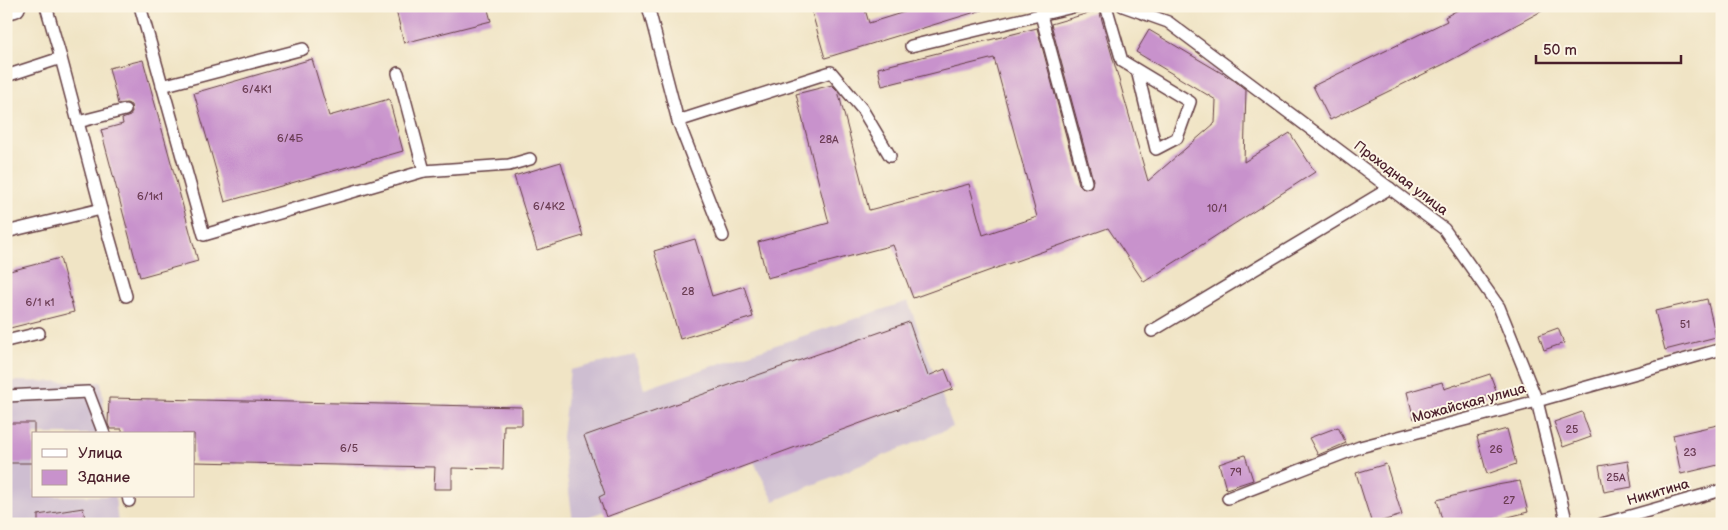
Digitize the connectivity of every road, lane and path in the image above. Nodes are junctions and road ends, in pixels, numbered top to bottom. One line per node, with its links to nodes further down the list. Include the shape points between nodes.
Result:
1 (14, 6): 8 (street)
2 (46, 6): 12 (lane)
3 (140, 6): 16 (lane)
4 (648, 6): 18 (lane)
5 (1077, 6): 9 (lane)
6 (1106, 6): 13 (lane, via 1122,60)
7 (1123, 6): 24 (lane, Проходная улица, via 1168,22)
8 (6, 8)
9 (1041, 15): 10 (lane); 23 (lane)
10 (911, 46)
11 (303, 49): 16 (lane)
12 (61, 58): 15 (lane); 19 (lane)
13 (1137, 70): 13 (lane, via 1190,102 1177,138 1156,149)
14 (398, 73): 22 (lane)
15 (6, 76)
16 (162, 86): 22 (lane, via 204,235)
17 (125, 110): 19 (lane)
18 (678, 121): 20 (lane, via 831,72 862,108); 27 (lane)
19 (78, 122): 25 (lane)
20 (890, 156)
21 (530, 159): 22 (lane, via 509,165)
22 (424, 171)
23 (1086, 182)
24 (1390, 188): 29 (lane); 34 (lane, Проходная улица, via 1444,229 1499,307)
25 (100, 209): 26 (lane); 28 (lane)
26 (6, 232)
27 (723, 236)
28 (126, 296)
29 (1152, 331)
30 (39, 333): 31 (lane)
31 (6, 341)
32 (1722, 349): 34 (lane, Можайская улица)
33 (6, 396): 35 (lane, via 88,392)
34 (1536, 401): 37 (lane, Можайская улица, via 1360,447); 38 (lane, Проходная улица)
35 (103, 432)
36 (1722, 490): 39 (lane, Никитина)
37 (1228, 498)
38 (1567, 524)
39 (1602, 524)

